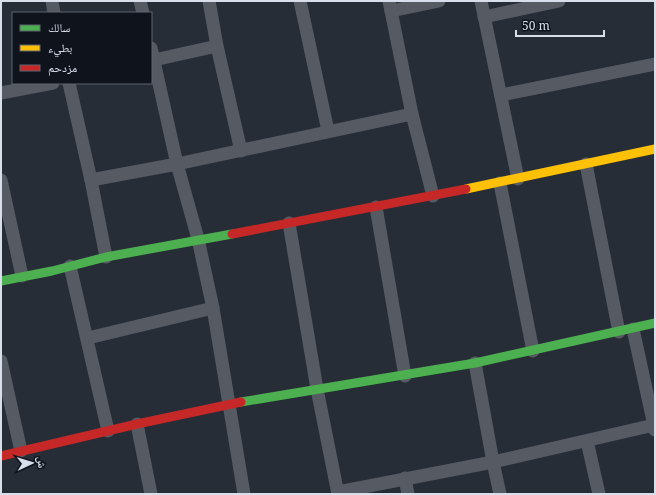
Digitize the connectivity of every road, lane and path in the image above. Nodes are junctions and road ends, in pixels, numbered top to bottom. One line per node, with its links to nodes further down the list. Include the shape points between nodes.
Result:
1 (52, 1): 9 (street)
2 (140, 1): 10 (street)
3 (209, 1): 12 (street)
4 (300, 1): 20 (street)
5 (439, 1): 8 (street)
6 (480, 1): 11 (street)
7 (560, 1): 11 (street)
8 (390, 6): 19 (street)
9 (54, 12)
10 (143, 12)
11 (484, 17): 18 (street)
12 (217, 46): 13 (street); 22 (street)
13 (152, 54): 23 (street)
14 (655, 64): 18 (street)
15 (48, 84): 17 (street)
16 (69, 84): 27 (street)
17 (1, 93)
18 (501, 96): 25 (street)
19 (412, 114): 20 (street); 29 (street)
20 (328, 131): 22 (street)
21 (655, 149): 24 (street)
22 (241, 151): 23 (street)
23 (177, 164): 27 (street); 32 (street)
24 (586, 164): 25 (street); 40 (street)
25 (518, 179): 28 (street)
26 (1, 180): 35 (street)
27 (91, 180): 33 (street)
28 (500, 183): 29 (street); 42 (street)
29 (433, 196): 30 (street)
30 (376, 207): 31 (street); 45 (street)
31 (289, 223): 32 (street); 46 (street)
32 (198, 239): 33 (street); 37 (street)
33 (106, 257): 34 (street)
34 (70, 266): 35 (street); 41 (street)
35 (22, 276): 36 (street)
36 (1, 280)
37 (213, 308): 41 (street); 47 (street)
38 (655, 323): 39 (street)
39 (633, 329): 40 (street); 49 (street)
40 (619, 332): 42 (street)
41 (88, 338): 50 (street)
42 (533, 351): 44 (street)
43 (1, 361): 52 (street)
44 (476, 364): 45 (street); 54 (street)
45 (405, 376): 46 (street)
46 (317, 389): 47 (street); 56 (street)
47 (230, 404): 48 (street); 58 (street)
48 (137, 424): 50 (street); 57 (street)
49 (654, 428): 51 (street)
50 (108, 431): 52 (street)
51 (587, 441): 54 (street); 61 (street)
52 (21, 451): 53 (street)
53 (1, 456)
54 (493, 462): 55 (street); 60 (street)
55 (405, 478): 56 (street); 59 (street)
56 (338, 493)
57 (151, 494)
58 (244, 494)
59 (408, 494)
60 (500, 494)
61 (599, 494)

